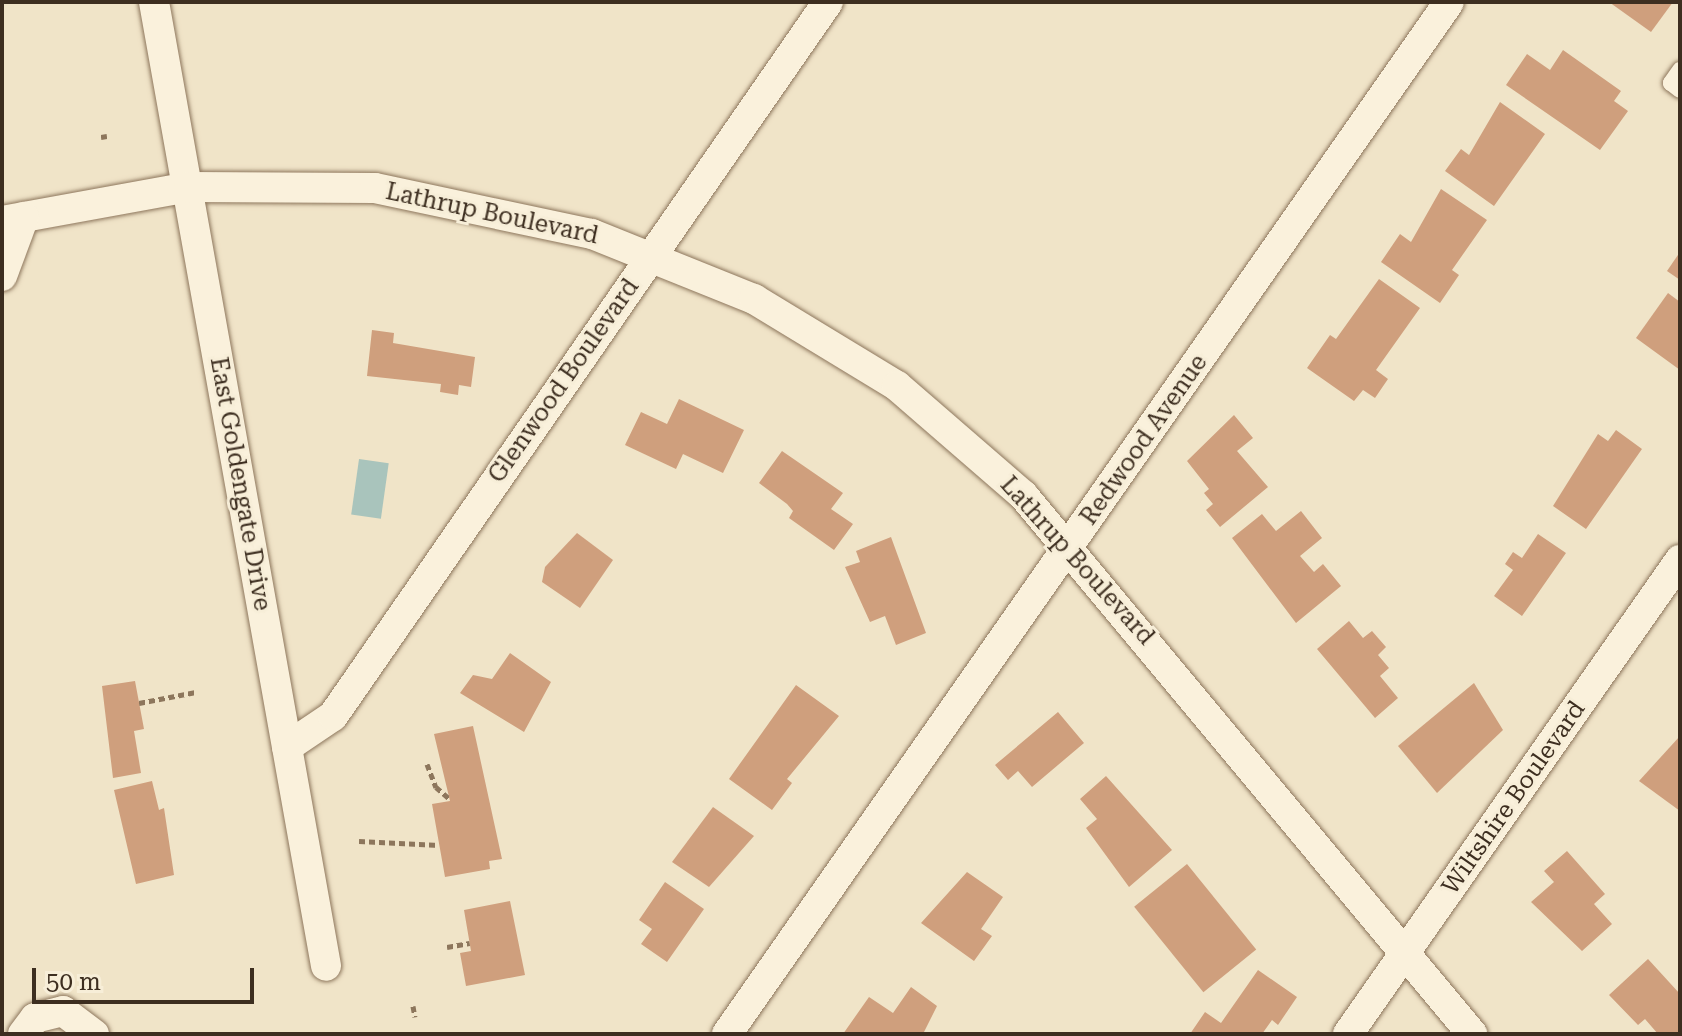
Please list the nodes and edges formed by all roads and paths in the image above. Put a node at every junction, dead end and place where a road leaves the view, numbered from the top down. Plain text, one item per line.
1 (154, 2) edge
2 (828, 2) edge
3 (1449, 2) edge
4 (1680, 70) edge
5 (1680, 90) edge
6 (189, 187) junction
7 (13, 219) edge
8 (653, 254) junction
9 (2, 276) edge
10 (1070, 545) junction
11 (1680, 560) edge
12 (196, 692) dead end
13 (139, 703) dead end
14 (287, 747) junction
15 (427, 764) dead end
16 (450, 799) dead end
17 (359, 841) dead end
18 (439, 845) dead end
19 (470, 943) dead end
20 (447, 947) dead end
21 (1406, 954) junction
22 (326, 966) dead end
23 (413, 1006) dead end
24 (415, 1017) dead end
25 (23, 1034) edge
26 (94, 1034) edge
27 (727, 1034) edge
28 (1348, 1034) edge
29 (1472, 1034) edge

1 - 6 street, East Goldengate Drive
2 - 8 street, Glenwood Boulevard
3 - 10 street, Redwood Avenue
4 - 5 lane
6 - 7 street, Lathrup Boulevard
6 - 8 street, Lathrup Boulevard
6 - 14 street, East Goldengate Drive
7 - 9 street
8 - 10 street, Lathrup Boulevard
8 - 14 street, Glenwood Boulevard
10 - 21 street, Lathrup Boulevard
10 - 27 street, Redwood Avenue
11 - 21 street, Wiltshire Boulevard
12 - 13 path
14 - 22 street, East Goldengate Drive
15 - 16 path
17 - 18 path
19 - 20 path
21 - 28 street, Wiltshire Boulevard
21 - 29 street, Lathrup Boulevard
23 - 24 path
25 - 26 street

